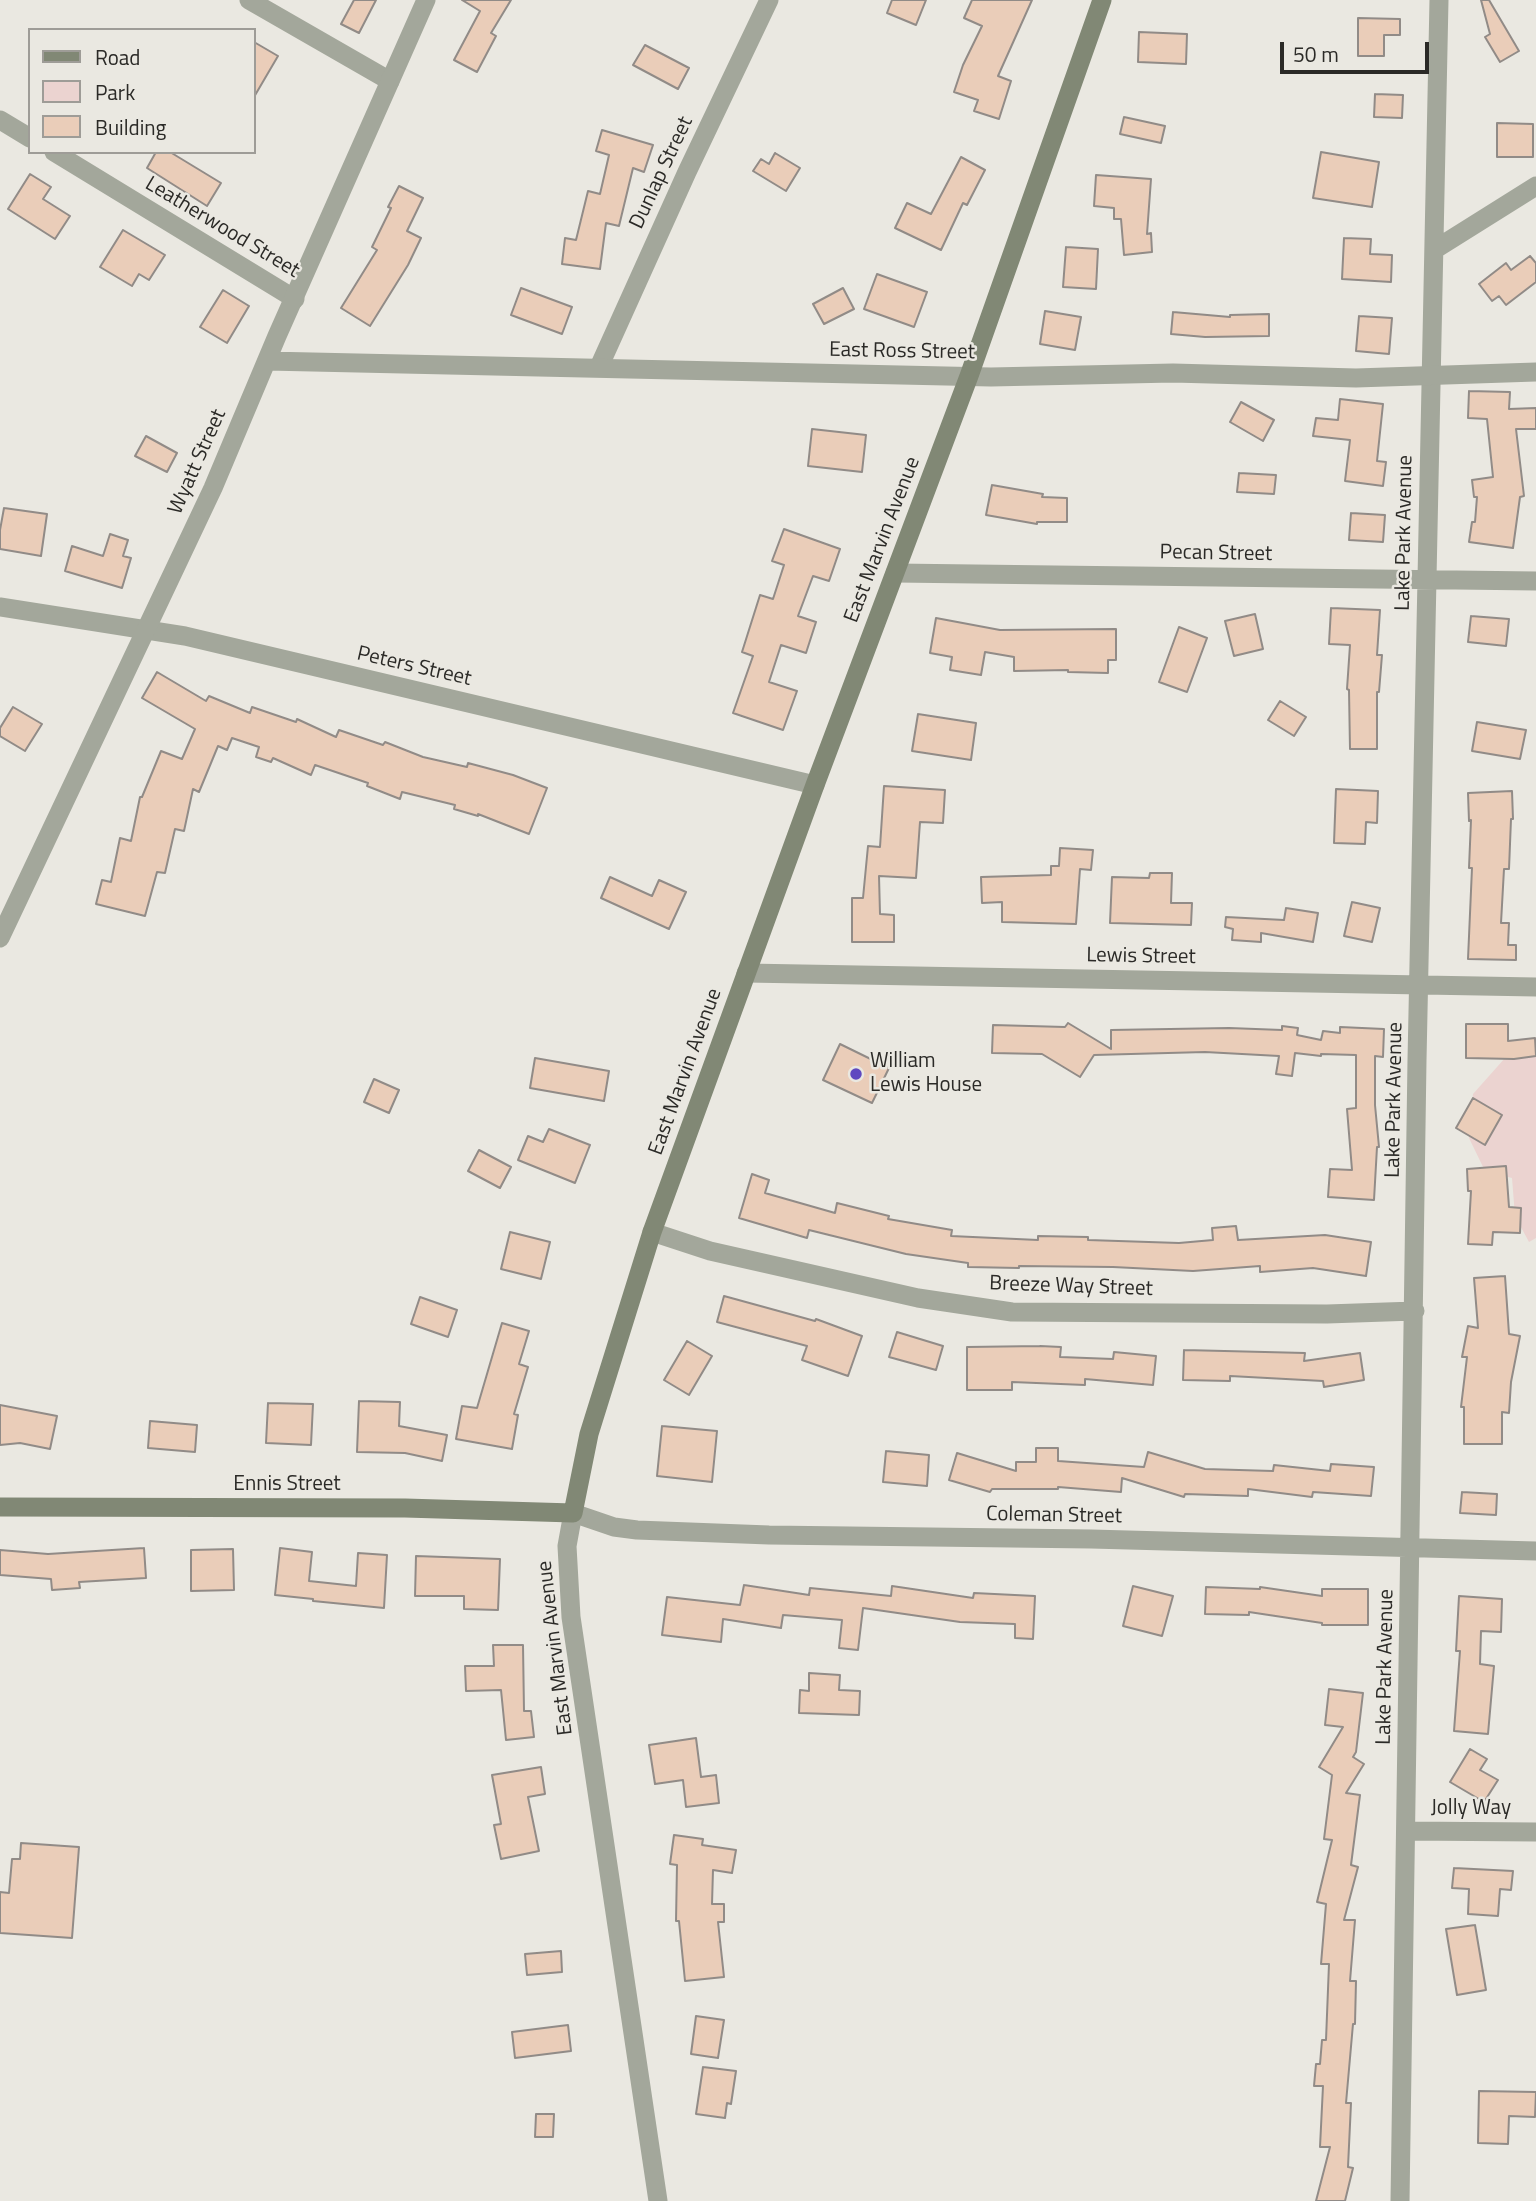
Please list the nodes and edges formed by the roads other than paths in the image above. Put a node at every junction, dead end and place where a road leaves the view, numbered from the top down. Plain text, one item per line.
1 (249, 0) edge
2 (426, 0) edge
3 (769, 0) edge
4 (1102, 0) edge
5 (1439, 0) edge
6 (390, 81) junction
7 (0, 120) edge
8 (28, 137) edge
9 (57, 154) edge
10 (1536, 186) edge
11 (1434, 250) junction
12 (295, 299) junction
13 (267, 361) junction
14 (599, 368) junction
15 (1536, 373) edge
16 (1430, 375) junction
17 (969, 376) junction
18 (895, 573) junction
19 (1426, 580) junction
20 (1536, 581) edge
21 (0, 607) edge
22 (145, 630) junction
23 (816, 785) junction
24 (0, 938) edge
25 (746, 973) junction
26 (1420, 985) junction
27 (1536, 987) edge
28 (652, 1232) junction
29 (1415, 1311) junction
30 (0, 1507) edge
31 (573, 1513) junction
32 (1411, 1549) junction
33 (1536, 1551) edge
34 (1406, 1831) junction
35 (1536, 1832) edge
36 (658, 2201) edge
37 (1400, 2201) edge

1 - 6 street
2 - 6 street, Wyatt Street
3 - 14 street, Dunlap Street
4 - 17 main road, East Marvin Avenue
5 - 11 street, Lake Park Avenue
6 - 12 street, Wyatt Street
7 - 8 street
9 - 12 street, Leatherwood Street
10 - 11 street
11 - 16 street, Lake Park Avenue
12 - 13 street, Wyatt Street
13 - 14 street, East Ross Street
13 - 22 street, Wyatt Street
14 - 17 street, East Ross Street
15 - 16 street, East Ross Street
16 - 17 street, East Ross Street
16 - 19 street, Lake Park Avenue
17 - 18 main road, East Marvin Avenue
18 - 19 street, Pecan Street
18 - 23 main road, East Marvin Avenue
19 - 20 street, Pecan Street
19 - 26 street, Lake Park Avenue
21 - 22 street, Peters Street
22 - 23 street, Peters Street
22 - 24 street, Wyatt Street
23 - 25 main road, East Marvin Avenue
25 - 26 street, Lewis Street
25 - 28 main road, East Marvin Avenue
26 - 27 street, Lewis Street
26 - 29 street, Lake Park Avenue
28 - 29 street, Breeze Way Street
28 - 31 main road, East Marvin Avenue
29 - 32 street, Lake Park Avenue
30 - 31 main road, Ennis Street
31 - 32 street, Coleman Street
31 - 36 street, East Marvin Avenue
32 - 33 street, Coleman Street
32 - 34 street, Lake Park Avenue
34 - 35 street, Jolly Way
34 - 37 street, Lake Park Avenue

